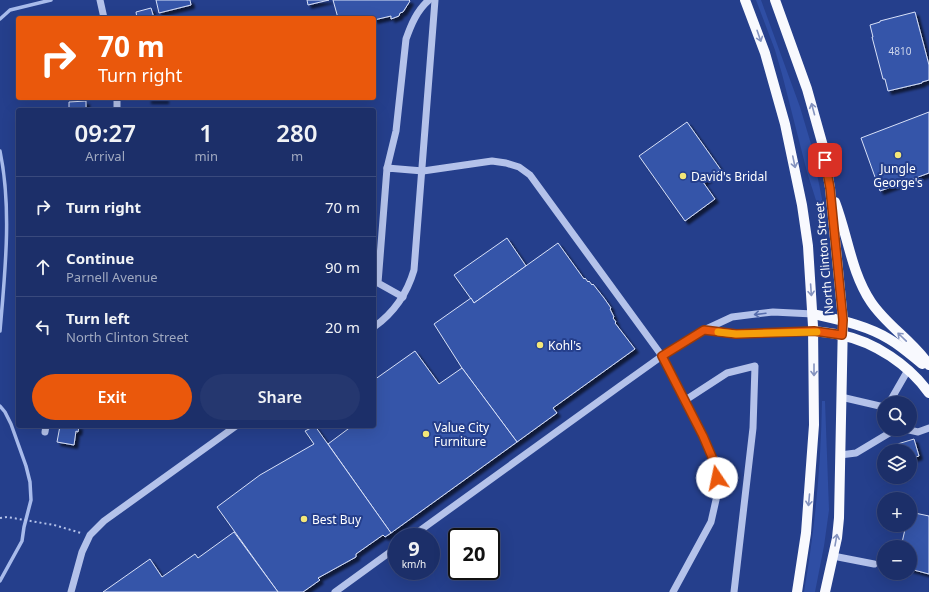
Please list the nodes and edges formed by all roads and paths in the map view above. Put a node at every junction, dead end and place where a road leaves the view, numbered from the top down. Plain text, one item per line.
1 (100, 0) edge
2 (429, 0) edge
3 (435, 0) edge
4 (745, 0) edge
5 (775, 0) edge
6 (104, 16) edge
7 (387, 168) junction
8 (423, 171) junction
9 (830, 188) junction
10 (403, 297) junction
11 (813, 314) junction
12 (843, 320) junction
13 (376, 326) edge
14 (704, 330) junction
15 (814, 331) junction
16 (842, 335) junction
17 (662, 356) junction
18 (929, 365) edge
19 (908, 370) junction
20 (929, 370) edge
21 (929, 393) edge
22 (893, 396) edge
23 (841, 397) junction
24 (684, 401) junction
25 (877, 405) edge
26 (233, 428) edge
27 (929, 428) edge
28 (917, 432) edge
29 (884, 436) edge
30 (840, 455) junction
31 (0, 518) edge
32 (423, 528) edge
33 (90, 535) junction
34 (388, 554) edge
35 (833, 556) junction
36 (874, 564) dead end
37 (71, 592) edge
38 (335, 592) edge
39 (673, 592) edge
40 (734, 592) edge
41 (797, 592) edge
42 (825, 592) edge

1 - 6 street
2 - 7 street
3 - 8 street
4 -> 11 main road, North Clinton Street
9 -> 5 main road, North Clinton Street
7 - 8 street
7 - 10 street
8 - 10 street
8 - 17 street
9 - 12 main road, North Clinton Street
18 -> 9 main road
10 - 13 street
11 - 12 main road
11 -> 14 street
11 - 15 main road, North Clinton Street
12 - 16 main road, North Clinton Street
12 - 20 main road
14 - 15 street
14 - 17 street
15 - 16 main road
15 -> 41 main road, North Clinton Street
16 - 19 main road
16 - 23 main road, North Clinton Street
17 - 24 street
17 - 32 street
19 - 21 main road
19 - 22 street
23 - 25 street
23 - 30 main road, North Clinton Street
24 - 39 street
24 - 40 street
26 - 33 street
27 - 28 street
29 - 30 street
35 -> 30 main road, North Clinton Street
31 - 33 path
33 - 37 street
34 - 38 street
35 - 36 street
35 - 42 main road, North Clinton Street

